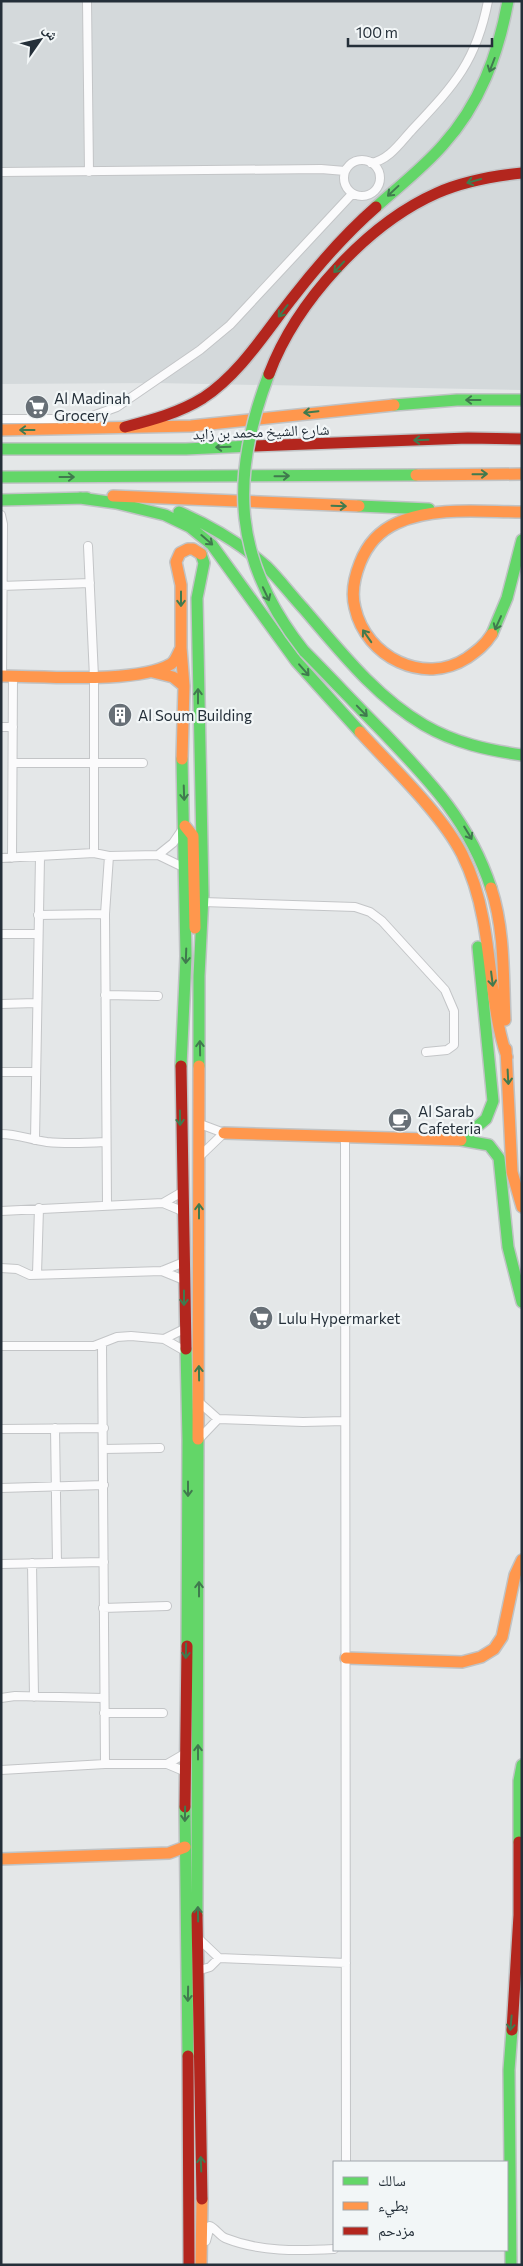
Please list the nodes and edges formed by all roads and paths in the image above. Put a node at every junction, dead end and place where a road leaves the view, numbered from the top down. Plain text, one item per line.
1 (87, 1) edge
2 (488, 1) edge
3 (508, 1) edge
4 (371, 163) junction
5 (346, 171) junction
6 (1, 172) edge
7 (89, 172) junction
8 (522, 173) edge
9 (352, 194) junction
10 (522, 400) edge
11 (1, 420) edge
12 (125, 427) junction
13 (1, 430) edge
14 (522, 439) edge
15 (1, 449) edge
16 (522, 474) edge
17 (1, 477) edge
18 (98, 497) junction
19 (80, 498) junction
20 (1, 500) edge
21 (467, 512) junction
22 (522, 512) edge
23 (1, 515) edge
24 (522, 540) edge
25 (88, 546) dead end
26 (90, 583) junction
27 (2, 586) edge
28 (181, 648) junction
29 (153, 672) junction
30 (5, 676) edge
31 (94, 677) junction
32 (184, 686) junction
33 (13, 727) junction
34 (1, 728) edge
35 (522, 754) edge
36 (12, 762) junction
37 (93, 762) junction
38 (143, 763) dead end
39 (404, 780) junction
40 (185, 826) junction
41 (94, 853) junction
42 (158, 855) junction
43 (109, 856) junction
44 (40, 857) junction
45 (1, 858) edge
46 (12, 858) junction
47 (185, 868) junction
48 (203, 902) junction
49 (105, 914) junction
50 (38, 915) junction
51 (1, 934) edge
52 (38, 934) junction
53 (200, 944) junction
54 (105, 995) junction
55 (158, 996) dead end
56 (36, 1003) junction
57 (1, 1004) edge
58 (426, 1052) dead end
59 (507, 1057) junction
60 (1, 1072) edge
61 (34, 1072) junction
62 (200, 1124) junction
63 (224, 1133) junction
64 (1, 1134) edge
65 (346, 1136) junction
66 (34, 1140) junction
67 (461, 1140) junction
68 (106, 1142) junction
69 (199, 1157) junction
70 (182, 1192) junction
71 (163, 1203) junction
72 (108, 1205) junction
73 (522, 1207) edge
74 (39, 1208) junction
75 (1, 1211) edge
76 (182, 1211) junction
77 (184, 1262) junction
78 (1, 1268) edge
79 (162, 1272) junction
80 (37, 1274) junction
81 (184, 1280) junction
82 (522, 1302) edge
83 (184, 1329) junction
84 (164, 1339) junction
85 (102, 1344) junction
86 (1, 1346) edge
87 (185, 1351) junction
88 (200, 1402) junction
89 (218, 1419) junction
90 (345, 1421) junction
91 (55, 1428) junction
92 (104, 1428) junction
93 (1, 1429) edge
94 (199, 1439) junction
95 (160, 1448) dead end
96 (104, 1449) junction
97 (104, 1485) junction
98 (56, 1487) junction
99 (1, 1488) edge
100 (522, 1560) edge
101 (104, 1562) junction
102 (32, 1563) junction
103 (56, 1563) junction
104 (1, 1564) edge
105 (167, 1606) dead end
106 (104, 1608) junction
107 (346, 1658) junction
108 (34, 1697) junction
109 (1, 1698) edge
110 (104, 1698) junction
111 (104, 1713) junction
112 (162, 1713) dead end
113 (186, 1753) junction
114 (105, 1764) junction
115 (167, 1764) junction
116 (522, 1764) edge
117 (1, 1770) edge
118 (186, 1772) junction
119 (185, 1847) junction
120 (169, 1853) junction
121 (1, 1859) edge
122 (185, 1861) junction
123 (193, 1939) junction
124 (219, 1958) junction
125 (346, 1964) junction
126 (197, 1971) junction
127 (346, 2161) edge
128 (332, 2250) edge
129 (202, 2259) edge
130 (187, 2262) edge
131 (511, 2265) edge

1 - 7 street
2 - 4 street
3 -> 12 main road
4 - 5 street
4 - 9 street
5 - 7 street
5 - 9 street
6 - 7 street
8 -> 59 main road, bridge
9 - 11 street
10 -> 12 main road
12 -> 13 main road
14 -> 15 main road, شارع الشيخ محمد بن زايد
17 -> 16 main road
18 - 19 main road
18 -> 21 main road
18 - 35 main road
19 - 20 main road
19 -> 39 main road
21 - 22 main road
24 -> 21 main road
23 - 27 street
25 - 26 street
26 - 27 street
26 - 31 street
27 - 30 street
28 - 29 main road
28 - 32 main road
48 -> 28 main road
29 - 31 main road
29 - 32 main road
30 - 31 main road
30 - 33 street
31 - 37 street
32 -> 40 main road
33 - 34 street
33 - 36 street
36 - 37 street
36 - 46 street
37 - 38 street
37 - 41 street
39 -> 59 main road
39 - 67 main road
40 - 42 street
40 - 47 main road
40 - 53 main road
41 - 43 street
41 - 44 street
42 - 43 street
42 - 47 street
43 - 49 street
44 - 46 street
44 - 50 street
45 - 46 street
47 -> 70 main road
48 - 53 main road
48 - 58 street
49 - 50 street
49 - 54 street
50 - 52 street
51 - 52 street
52 - 56 street
62 -> 53 main road
54 - 55 street
54 - 68 street
56 - 57 street
56 - 61 street
59 -> 73 main road
60 - 61 street
61 - 66 street
62 - 63 street
62 - 69 main road
63 - 65 main road
63 - 69 street
64 - 66 street
65 - 67 main road
65 - 90 street
66 - 68 street
67 - 82 main road
68 - 72 street
88 -> 69 main road
70 - 71 street
70 - 76 main road
71 - 72 street
71 - 76 street
72 - 74 street
74 - 75 street
74 - 80 street
76 - 77 main road
77 - 79 street
77 - 81 main road
78 - 80 street
79 - 80 street
79 - 81 street
81 -> 83 main road
83 - 84 street
83 - 87 main road
84 - 85 street
84 - 87 street
85 - 86 street
85 - 92 street
87 -> 113 main road
88 - 89 street
88 - 94 main road
89 - 90 street
89 - 94 street
90 - 107 street
91 - 92 street
91 - 93 street
91 - 98 street
92 - 96 street
123 -> 94 main road
95 - 96 street
96 - 97 street
97 - 98 street
97 - 101 street
98 - 99 street
98 - 103 street
100 - 107 main road
101 - 103 street
101 - 106 street
102 - 103 street
102 - 104 street
102 - 108 street
105 - 106 street
106 - 110 street
107 - 125 street
108 - 109 street
108 - 110 street
110 - 111 street
111 - 112 street
111 - 114 street
113 - 115 street
113 - 118 main road
114 - 115 street
114 - 117 street
115 - 118 street
116 -> 131 main road
118 -> 119 main road
119 - 120 main road
119 - 122 main road
120 - 121 main road
120 - 122 main road
122 - 123 main road
123 - 124 street
123 - 126 main road
123 -> 130 main road
124 - 125 street
124 - 126 street
125 - 127 street
129 -> 126 main road
128 - 129 street

